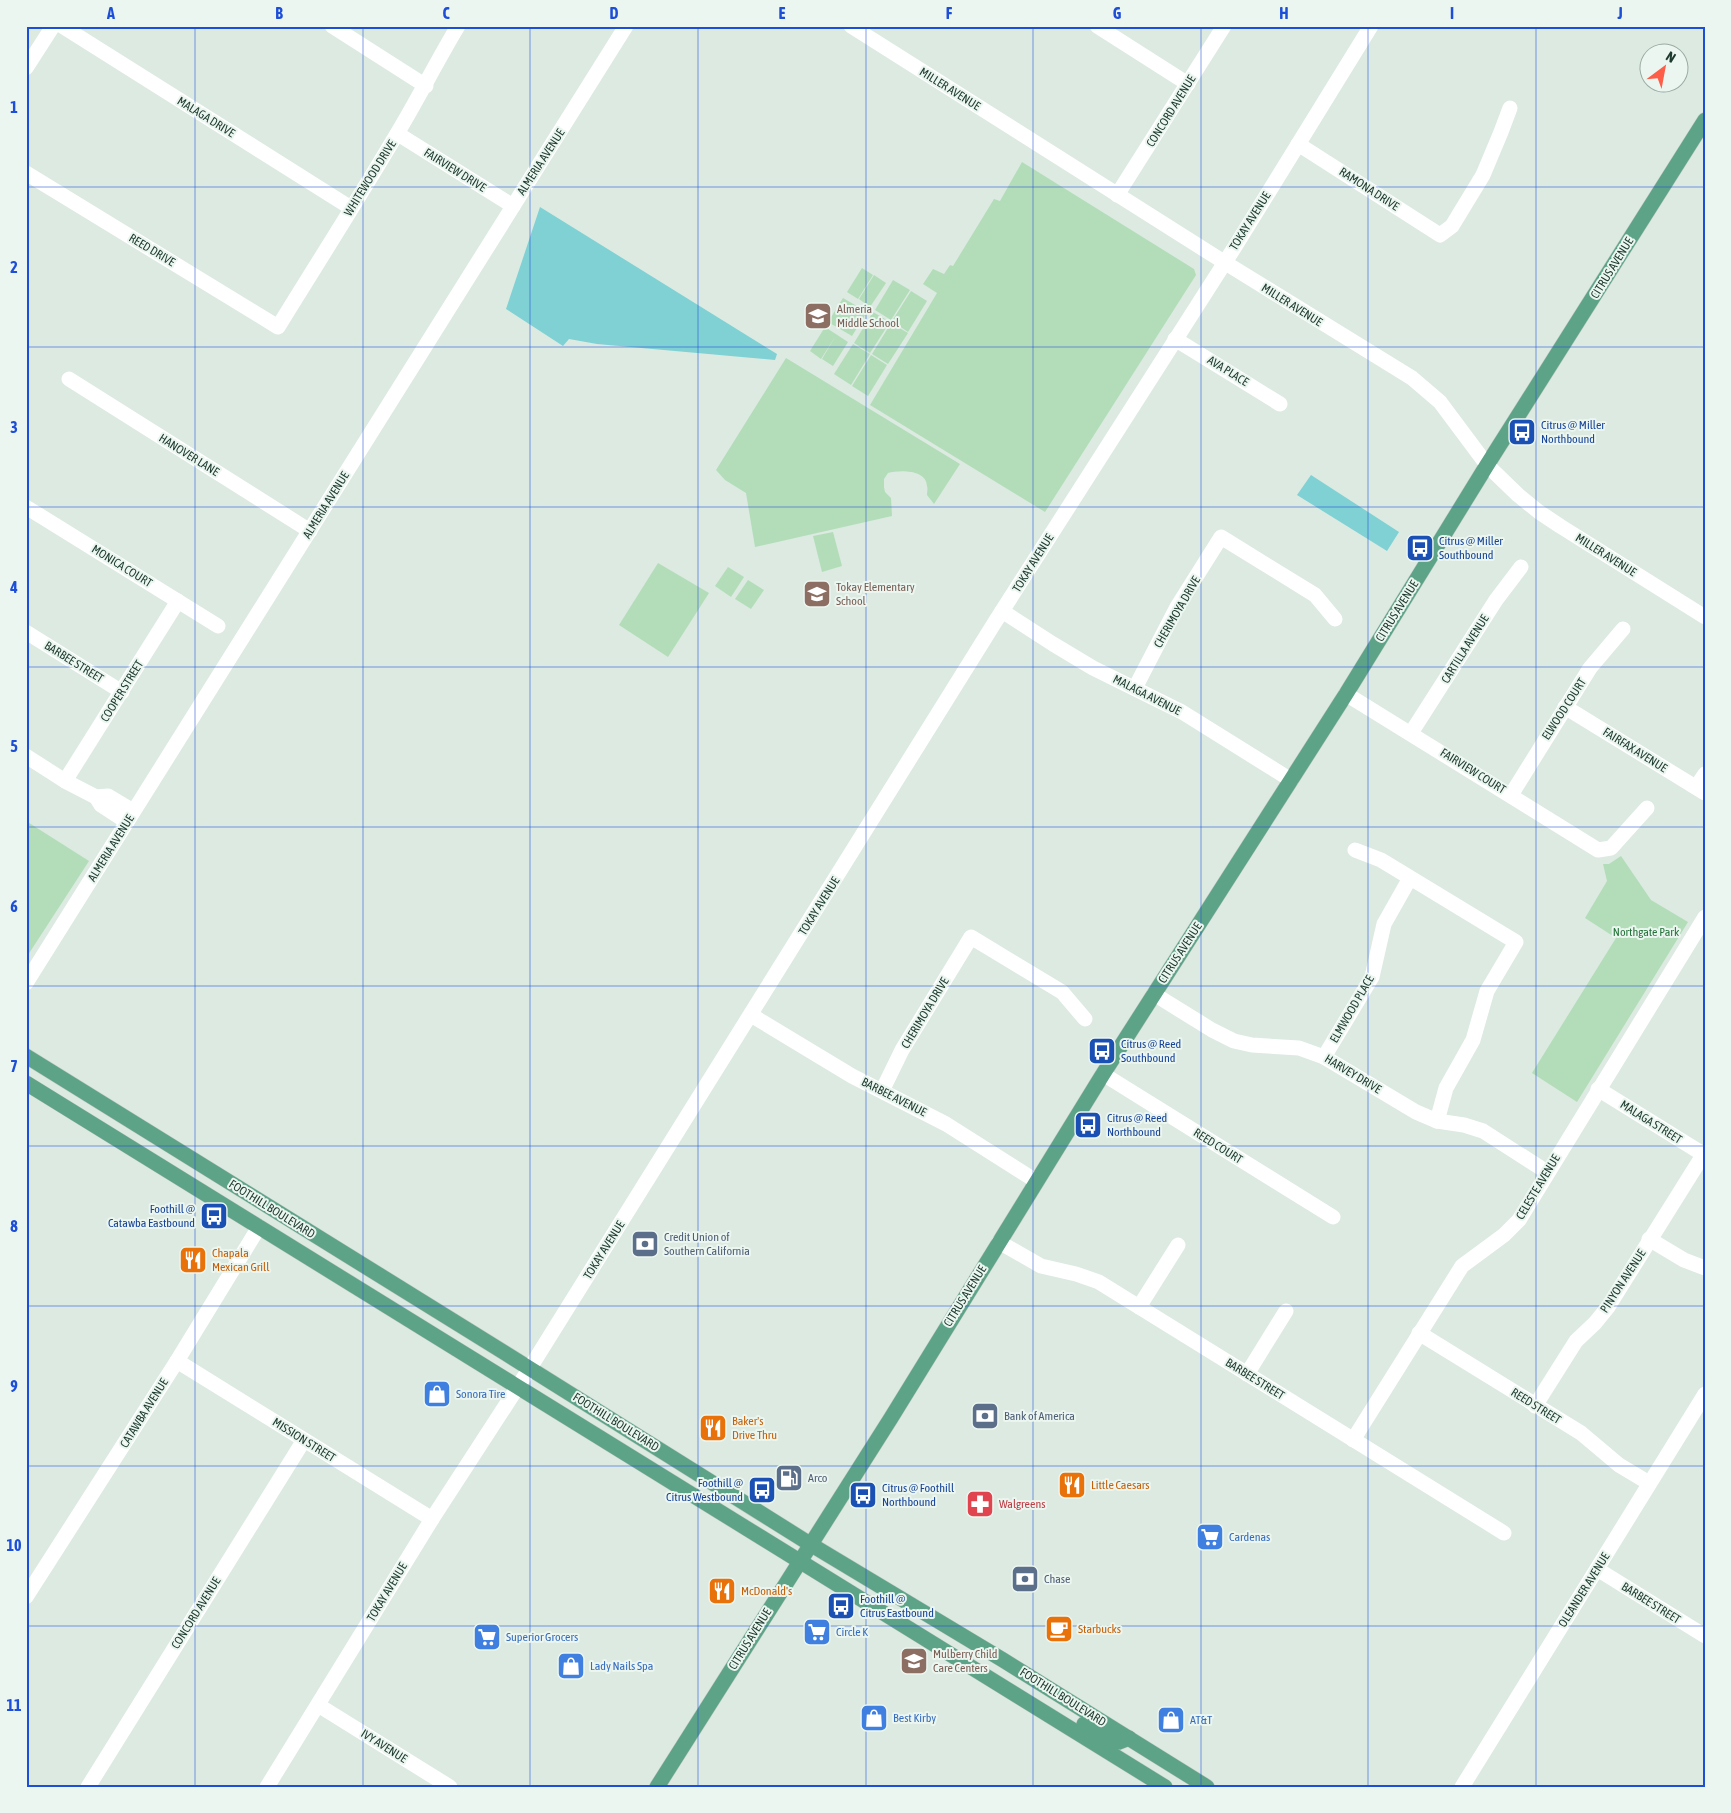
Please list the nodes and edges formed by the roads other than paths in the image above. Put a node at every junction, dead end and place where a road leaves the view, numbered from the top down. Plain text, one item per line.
1 (53, 26) edge
2 (62, 26) edge
3 (332, 26) edge
4 (458, 26) edge
5 (626, 26) edge
6 (851, 26) edge
7 (1097, 26) edge
8 (1224, 26) edge
9 (1371, 26) edge
10 (26, 68) edge
11 (1188, 84) junction
12 (426, 86) junction
13 (1510, 108) dead end
14 (1705, 120) edge
15 (398, 134) junction
16 (1298, 144) junction
17 (26, 173) edge
18 (1117, 195) junction
19 (513, 206) junction
20 (351, 208) junction
21 (1224, 262) junction
22 (278, 327) joint
23 (1175, 339) junction
24 (69, 379) dead end
25 (1280, 404) dead end
26 (1488, 465) junction
27 (26, 507) edge
28 (310, 531) junction
29 (1521, 567) dead end
30 (178, 601) junction
31 (1002, 611) junction
32 (1705, 617) edge
33 (1334, 619) dead end
34 (218, 626) dead end
35 (1623, 629) dead end
36 (26, 632) edge
37 (1135, 688) junction
38 (122, 692) junction
39 (1346, 694) junction
40 (1565, 706) junction
41 (1411, 733) junction
42 (26, 756) edge
43 (1705, 774) edge
44 (65, 780) junction
45 (1291, 780) junction
46 (1700, 790) edge
47 (1511, 794) junction
48 (1647, 808) dead end
49 (130, 817) junction
50 (1355, 850) dead end
51 (1410, 878) junction
52 (1704, 918) edge
53 (26, 983) edge
54 (1154, 994) junction
55 (751, 1015) junction
56 (1085, 1019) dead end
57 (26, 1056) edge
58 (1324, 1057) junction
59 (1103, 1074) junction
60 (26, 1083) edge
61 (882, 1090) junction
62 (1598, 1090) junction
63 (1436, 1121) junction
64 (1704, 1153) edge
65 (1547, 1172) junction
66 (1036, 1181) junction
67 (1333, 1218) dead end
68 (259, 1227) junction
69 (1649, 1239) junction
70 (998, 1242) junction
71 (1178, 1245) dead end
72 (1705, 1268) edge
73 (1139, 1307) junction
74 (1286, 1311) dead end
75 (1420, 1333) junction
76 (177, 1361) junction
77 (530, 1368) junction
78 (1247, 1374) junction
79 (518, 1386) junction
80 (1705, 1394) edge
81 (1535, 1406) junction
82 (304, 1440) junction
83 (1353, 1440) junction
84 (1649, 1483) junction
85 (432, 1519) junction
86 (1504, 1532) dead end
87 (810, 1544) junction
88 (800, 1560) junction
89 (1597, 1569) junction
90 (26, 1597) edge
91 (1705, 1636) edge
92 (1027, 1701) junction
93 (318, 1705) junction
94 (1128, 1738) junction
95 (447, 1786) edge
96 (88, 1787) edge
97 (267, 1787) edge
98 (657, 1787) edge
99 (1166, 1787) edge
100 (1207, 1787) edge
101 (1462, 1787) edge

1 - 10 street
2 - 20 street, MALAGA DRIVE
3 - 12 street
4 - 12 street, WHITEWOOD DRIVE
5 - 19 street, ALMERIA AVENUE
6 - 18 street, MILLER AVENUE
7 - 11 street
8 - 11 street, CONCORD AVENUE
9 - 16 street, TOKAY AVENUE
11 - 18 street, CONCORD AVENUE
12 - 15 street, WHITEWOOD DRIVE
13 - 16 street, RAMONA DRIVE
14 - 26 main road, CITRUS AVENUE
15 - 19 street, FAIRVIEW DRIVE
15 - 20 street, WHITEWOOD DRIVE
16 - 21 street, TOKAY AVENUE
17 - 22 street, REED DRIVE
18 - 21 street, MILLER AVENUE
19 - 28 street, ALMERIA AVENUE
20 - 22 street, WHITEWOOD DRIVE
21 - 23 street, TOKAY AVENUE
21 - 26 street, MILLER AVENUE
23 - 25 street, AVA PLACE
23 - 31 street, TOKAY AVENUE
24 - 28 street, HANOVER LANE
26 - 32 street, MILLER AVENUE
26 - 39 main road, CITRUS AVENUE
27 - 30 street, MONICA COURT
28 - 49 street, ALMERIA AVENUE
29 - 41 street, CARTILLA AVENUE
30 - 34 street, MONICA COURT
30 - 38 street, COOPER STREET
31 - 37 street, MALAGA AVENUE
31 - 55 street, TOKAY AVENUE
33 - 37 street, CHERIMOYA DRIVE
35 - 40 street, ELWOOD COURT
36 - 38 street, BARBEE STREET
37 - 45 street, MALAGA AVENUE
38 - 44 street, COOPER STREET
39 - 41 street, FAIRVIEW COURT
39 - 45 main road, CITRUS AVENUE
40 - 46 street, FAIRFAX AVENUE
40 - 47 street, ELWOOD COURT
41 - 47 street, FAIRVIEW COURT
42 - 44 street
43 - 46 street
44 - 49 street
45 - 54 main road, CITRUS AVENUE
47 - 48 street, FAIRVIEW COURT
49 - 53 street, ALMERIA AVENUE
50 - 51 street
51 - 58 street, ELMWOOD PLACE
51 - 63 street
52 - 62 street, CELESTE AVENUE
54 - 58 street, HARVEY DRIVE
54 - 59 main road, CITRUS AVENUE
55 - 61 street, BARBEE AVENUE
55 - 77 street, TOKAY AVENUE
56 - 61 street, CHERIMOYA DRIVE
57 - 77 main road, FOOTHILL BOULEVARD
58 - 63 street, HARVEY DRIVE
59 - 66 main road, CITRUS AVENUE
59 - 67 street, REED COURT
60 - 68 main road, FOOTHILL BOULEVARD
61 - 66 street, BARBEE AVENUE
62 - 64 street, MALAGA STREET
62 - 65 street, CELESTE AVENUE
63 - 65 street, HARVEY DRIVE
64 - 69 street, PINYON AVENUE
65 - 75 street, CELESTE AVENUE
66 - 70 main road, CITRUS AVENUE
68 - 76 street, CATAWBA AVENUE
68 - 79 main road, FOOTHILL BOULEVARD
69 - 72 street
69 - 81 street, PINYON AVENUE
70 - 73 street, BARBEE STREET
70 - 87 main road, CITRUS AVENUE
71 - 73 street
73 - 78 street, BARBEE STREET
74 - 78 street
75 - 81 street, REED STREET
75 - 83 street, CELESTE AVENUE
76 - 82 street, MISSION STREET
76 - 90 street, CATAWBA AVENUE
77 - 79 street, TOKAY AVENUE
77 - 87 main road, FOOTHILL BOULEVARD
78 - 83 street, BARBEE STREET
79 - 85 street, TOKAY AVENUE
79 - 88 main road, FOOTHILL BOULEVARD
80 - 84 street, OLEANDER AVENUE
81 - 84 street, REED STREET
82 - 85 street, MISSION STREET
82 - 96 street, CONCORD AVENUE
83 - 86 street, BARBEE STREET
84 - 89 street, OLEANDER AVENUE
85 - 93 street, TOKAY AVENUE
87 - 88 main road, CITRUS AVENUE
87 - 94 main road, FOOTHILL BOULEVARD
88 - 92 main road, FOOTHILL BOULEVARD
88 - 98 main road, CITRUS AVENUE
89 - 91 street, BARBEE STREET
89 - 101 street, OLEANDER AVENUE
92 - 94 main road
92 - 99 main road, FOOTHILL BOULEVARD
93 - 95 street, IVY AVENUE
93 - 97 street, TOKAY AVENUE
94 - 100 main road, FOOTHILL BOULEVARD

